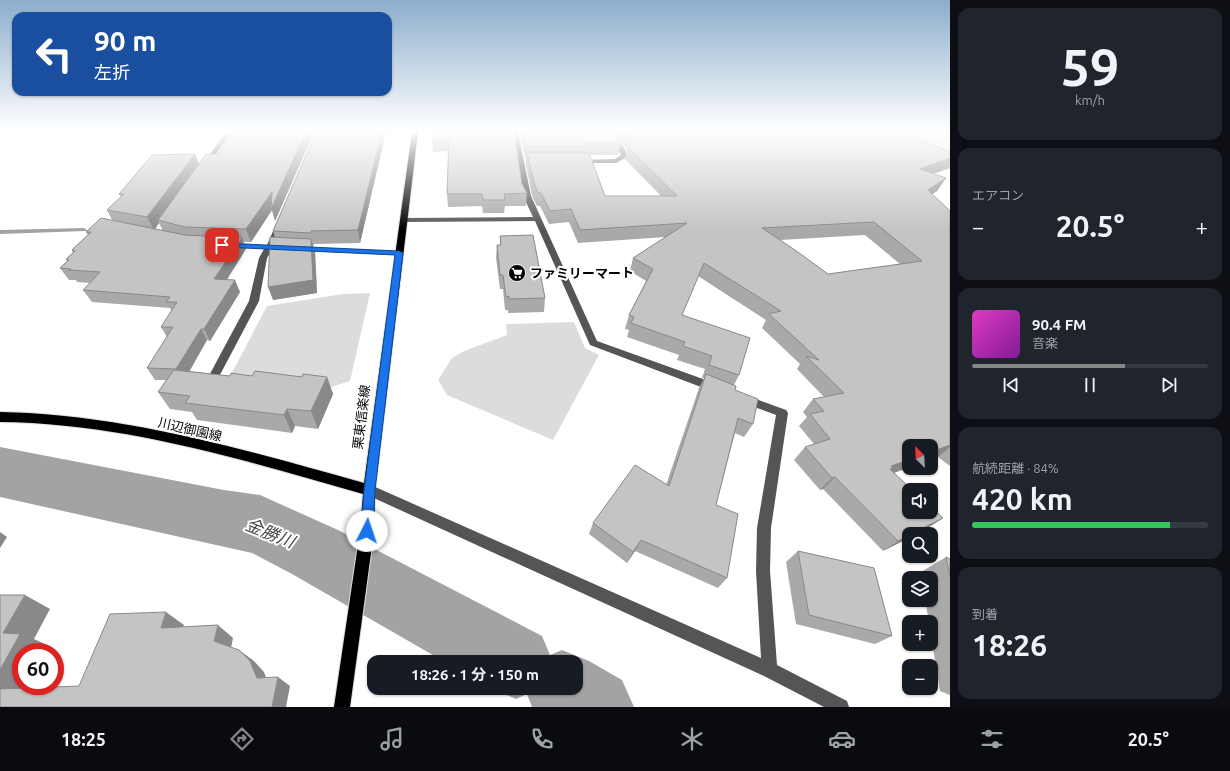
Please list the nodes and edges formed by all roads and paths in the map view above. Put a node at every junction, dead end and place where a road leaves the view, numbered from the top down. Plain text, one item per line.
1 (206, 165) edge
2 (411, 165) edge
3 (521, 165) edge
4 (202, 170) edge
5 (282, 218) edge
6 (536, 218) junction
7 (404, 220) junction
8 (222, 245) edge
9 (270, 247) junction
10 (399, 253) junction
11 (209, 385) edge
12 (0, 417) edge
13 (369, 490) junction
14 (770, 670) junction
15 (342, 707) edge
16 (841, 707) edge

1 - 4 street
2 - 7 main road, 栗東信楽線
3 - 6 street
5 - 9 street
6 - 7 street
6 - 14 street
7 - 10 main road, 栗東信楽線
8 - 9 street
9 - 10 street
9 - 11 street
10 - 13 main road, 栗東信楽線
12 - 13 main road, 川辺御園線
13 - 14 street
13 - 15 main road, 栗東信楽線
14 - 16 street

